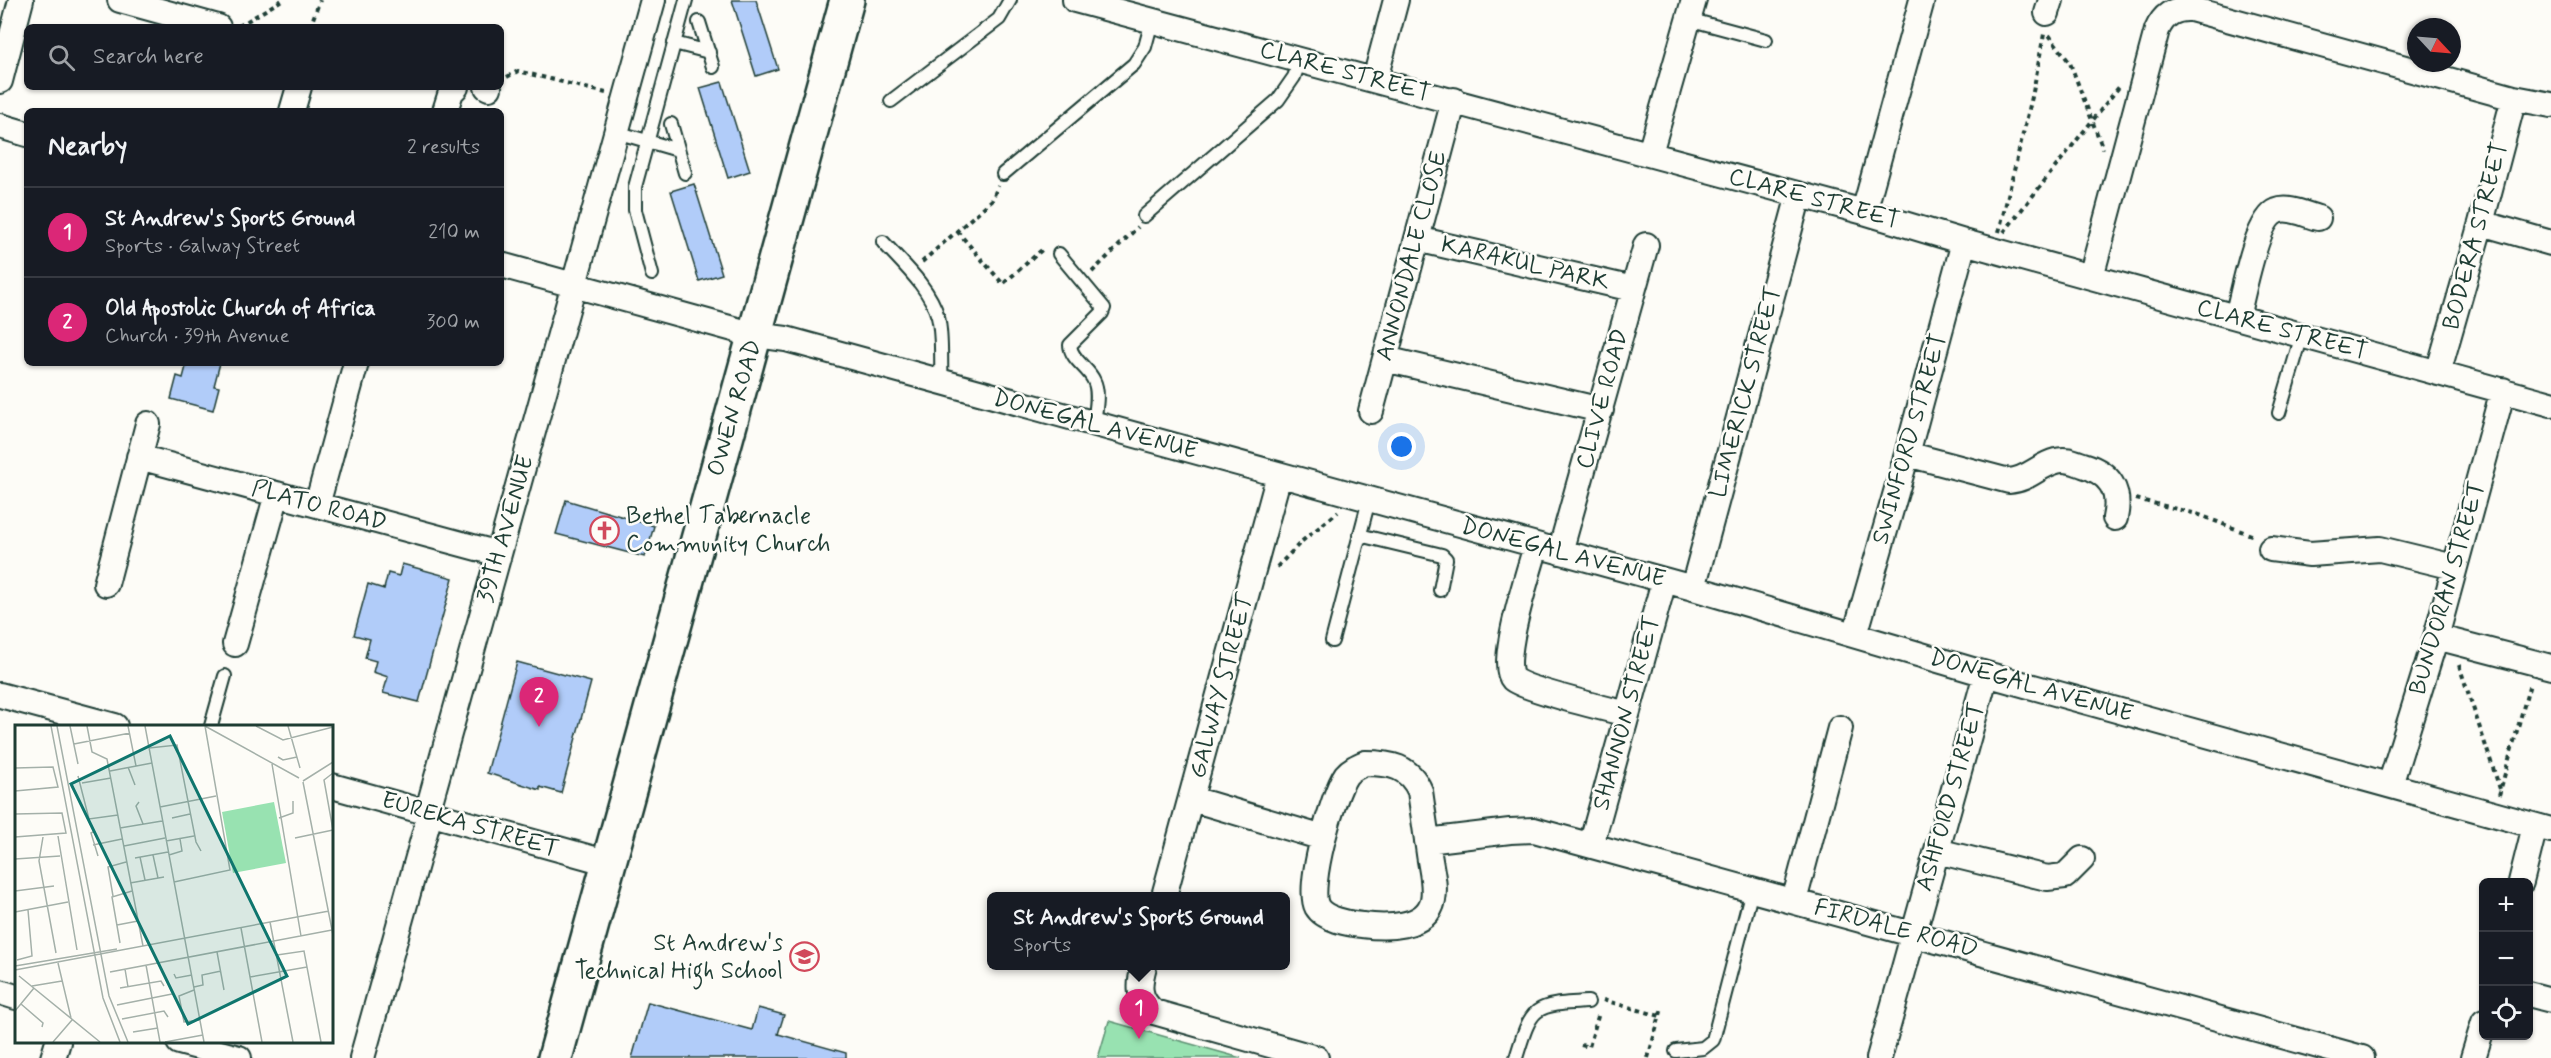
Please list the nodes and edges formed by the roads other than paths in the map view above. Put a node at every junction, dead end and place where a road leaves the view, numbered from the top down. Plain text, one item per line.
1 (21, 0) edge
2 (120, 0) edge
3 (652, 0) edge
4 (686, 0) edge
5 (847, 0) edge
6 (1010, 0) edge
7 (1075, 0) edge
8 (1396, 0) edge
9 (1922, 0) edge
10 (1099, 3) edge
11 (1691, 10) edge
12 (1152, 21) junction
13 (699, 22) dead end
14 (207, 24) edge
15 (1766, 40) dead end
16 (674, 43) junction
17 (709, 52) junction
18 (1300, 61) junction
19 (713, 67) dead end
20 (1375, 79) junction
21 (0, 81) edge
22 (298, 90) edge
23 (453, 90) edge
24 (2514, 98) junction
25 (1454, 100) junction
26 (891, 101) dead end
27 (2551, 105) edge
28 (293, 108) edge
29 (446, 108) edge
30 (671, 124) dead end
31 (0, 126) edge
32 (616, 132) junction
33 (24, 133) edge
34 (647, 141) junction
35 (678, 150) junction
36 (1650, 153) junction
37 (685, 173) dead end
38 (1003, 174) road end
39 (1799, 195) junction
40 (1864, 212) junction
41 (1144, 216) road end
42 (2318, 218) dead end
43 (2481, 223) junction
44 (1417, 239) junction
45 (883, 242) dead end
46 (1964, 242) junction
47 (2551, 243) edge
48 (1646, 244) dead end
49 (1059, 254) road end
50 (504, 266) edge
51 (652, 274) dead end
52 (2091, 277) junction
53 (573, 285) junction
54 (1633, 289) junction
55 (2236, 317) junction
56 (755, 335) junction
57 (2302, 335) junction
58 (1385, 359) junction
59 (355, 366) edge
60 (2438, 373) junction
61 (942, 383) junction
62 (2502, 390) junction
63 (2551, 404) edge
64 (1601, 410) junction
65 (1371, 411) dead end
66 (2278, 413) dead end
67 (148, 424) dead end
68 (1094, 424) junction
69 (1907, 454) junction
70 (139, 457) junction
71 (1279, 475) junction
72 (277, 494) junction
73 (1369, 500) junction
74 (317, 505) junction
75 (2115, 506) road end
76 (1359, 535) junction
77 (1536, 546) junction
78 (2271, 549) road end
79 (1560, 552) junction
80 (499, 554) junction
81 (2454, 567) junction
82 (1664, 581) junction
83 (106, 584) dead end
84 (1693, 588) junction
85 (1440, 590) dead end
86 (1855, 635) junction
87 (2436, 637) junction
88 (1332, 641) dead end
89 (235, 644) dead end
90 (2542, 671) edge
91 (1986, 674) junction
92 (225, 676) dead end
93 (0, 695) edge
94 (1627, 714) junction
95 (111, 725) edge
96 (211, 725) edge
97 (1840, 728) dead end
98 (2390, 785) junction
99 (333, 786) edge
100 (1192, 799) junction
101 (427, 813) junction
102 (2543, 828) edge
103 (1323, 838) junction
104 (1428, 842) junction
105 (1591, 845) junction
106 (1937, 851) junction
107 (2082, 859) dead end
108 (609, 863) junction
109 (2523, 878) edge
110 (1752, 890) junction
111 (1165, 892) edge
112 (1794, 901) junction
113 (1912, 933) junction
114 (1143, 970) edge
115 (0, 992) edge
116 (2533, 995) edge
117 (15, 997) edge
118 (2551, 1000) edge
119 (1588, 1002) dead end
120 (2479, 1038) edge
121 (57, 1043) edge
122 (185, 1043) edge
123 (1676, 1051) dead end
124 (230, 1057) edge
125 (53, 1058) edge
126 (362, 1058) edge
127 (555, 1058) edge
128 (1316, 1058) edge
129 (1516, 1058) edge
130 (1879, 1058) edge
131 (2362, 1058) edge
132 (2473, 1058) edge

1 - 21 street
2 - 14 street
3 - 32 street, 39TH AVENUE
4 - 16 lane
5 - 56 street, OWEN ROAD
6 - 26 lane
7 - 10 street, CLARE STREET
8 - 20 street
9 - 40 street
10 - 12 street, CLARE STREET
11 - 15 lane
11 - 36 street
12 - 18 street, CLARE STREET
12 - 38 lane
13 - 17 lane
16 - 17 lane
16 - 34 lane
17 - 19 lane
18 - 20 street, CLARE STREET
18 - 41 lane
20 - 25 street, CLARE STREET
22 - 28 street
23 - 29 street
24 - 27 street
24 - 43 street, BODERA STREET
24 - 52 street
25 - 36 street, CLARE STREET
25 - 44 street, ANNONDALE CLOSE
30 - 35 lane
31 - 33 street
32 - 34 lane
32 - 53 street, 39TH AVENUE
34 - 35 lane
34 - 51 lane
35 - 37 lane
36 - 39 street, CLARE STREET
39 - 40 street, CLARE STREET
39 - 84 street, LIMERICK STREET
40 - 46 street, CLARE STREET
42 - 55 street
43 - 47 street
43 - 60 street, BODERA STREET
44 - 54 street, KARAKUL PARK
44 - 58 street, ANNONDALE CLOSE
45 - 61 lane
46 - 52 street, CLARE STREET
46 - 69 street, SWINFORD STREET
48 - 54 street, CLIVE ROAD
49 - 68 lane
50 - 53 street, DONEGAL AVENUE
52 - 55 street, CLARE STREET
53 - 56 street, DONEGAL AVENUE
53 - 80 street, 39TH AVENUE
54 - 64 street, CLIVE ROAD
55 - 57 street, CLARE STREET
56 - 61 street, DONEGAL AVENUE
56 - 108 street, OWEN ROAD
57 - 60 street, CLARE STREET
57 - 66 lane
58 - 64 street
58 - 65 street, ANNONDALE CLOSE
59 - 74 street
60 - 62 street, CLARE STREET
61 - 68 street, DONEGAL AVENUE
62 - 63 street, CLARE STREET
62 - 81 street, BUNDORAN STREET
64 - 79 street, CLIVE ROAD
67 - 70 street
68 - 71 street, DONEGAL AVENUE
69 - 75 street
69 - 86 street, SWINFORD STREET
70 - 72 street, PLATO ROAD
70 - 83 street
71 - 73 street, DONEGAL AVENUE
71 - 100 street, GALWAY STREET
72 - 74 street, PLATO ROAD
72 - 89 street
73 - 76 lane
73 - 77 street, DONEGAL AVENUE
74 - 80 street, PLATO ROAD
76 - 85 lane
76 - 88 lane
77 - 79 street, DONEGAL AVENUE
77 - 94 street
78 - 81 street
79 - 82 street, DONEGAL AVENUE
80 - 101 street, 39TH AVENUE
81 - 87 street, BUNDORAN STREET
82 - 84 street, DONEGAL AVENUE
82 - 94 street, SHANNON STREET
84 - 86 street, DONEGAL AVENUE
86 - 91 street, DONEGAL AVENUE
87 - 90 street
87 - 98 street, BUNDORAN STREET
91 - 98 street, DONEGAL AVENUE
91 - 106 street, ASHFORD STREET
92 - 96 lane
93 - 95 street
94 - 105 street, SHANNON STREET
97 - 112 street
98 - 102 street, DONEGAL AVENUE
99 - 101 street, EUREKA STREET
100 - 103 street
100 - 111 street, GALWAY STREET
101 - 108 street, EUREKA STREET
101 - 126 street, 39TH AVENUE
102 - 109 street
103 - 104 street
103 - 104 street
104 - 105 street, FIRDALE ROAD
105 - 110 street, FIRDALE ROAD
106 - 107 street
106 - 113 street, ASHFORD STREET
108 - 127 street, OWEN ROAD
110 - 112 street, FIRDALE ROAD
110 - 123 lane
112 - 113 street, FIRDALE ROAD
113 - 130 street, ASHFORD STREET
113 - 131 street, FIRDALE ROAD
114 - 128 street
115 - 117 street
116 - 118 street
119 - 129 lane
120 - 132 street
121 - 125 street
122 - 124 street

